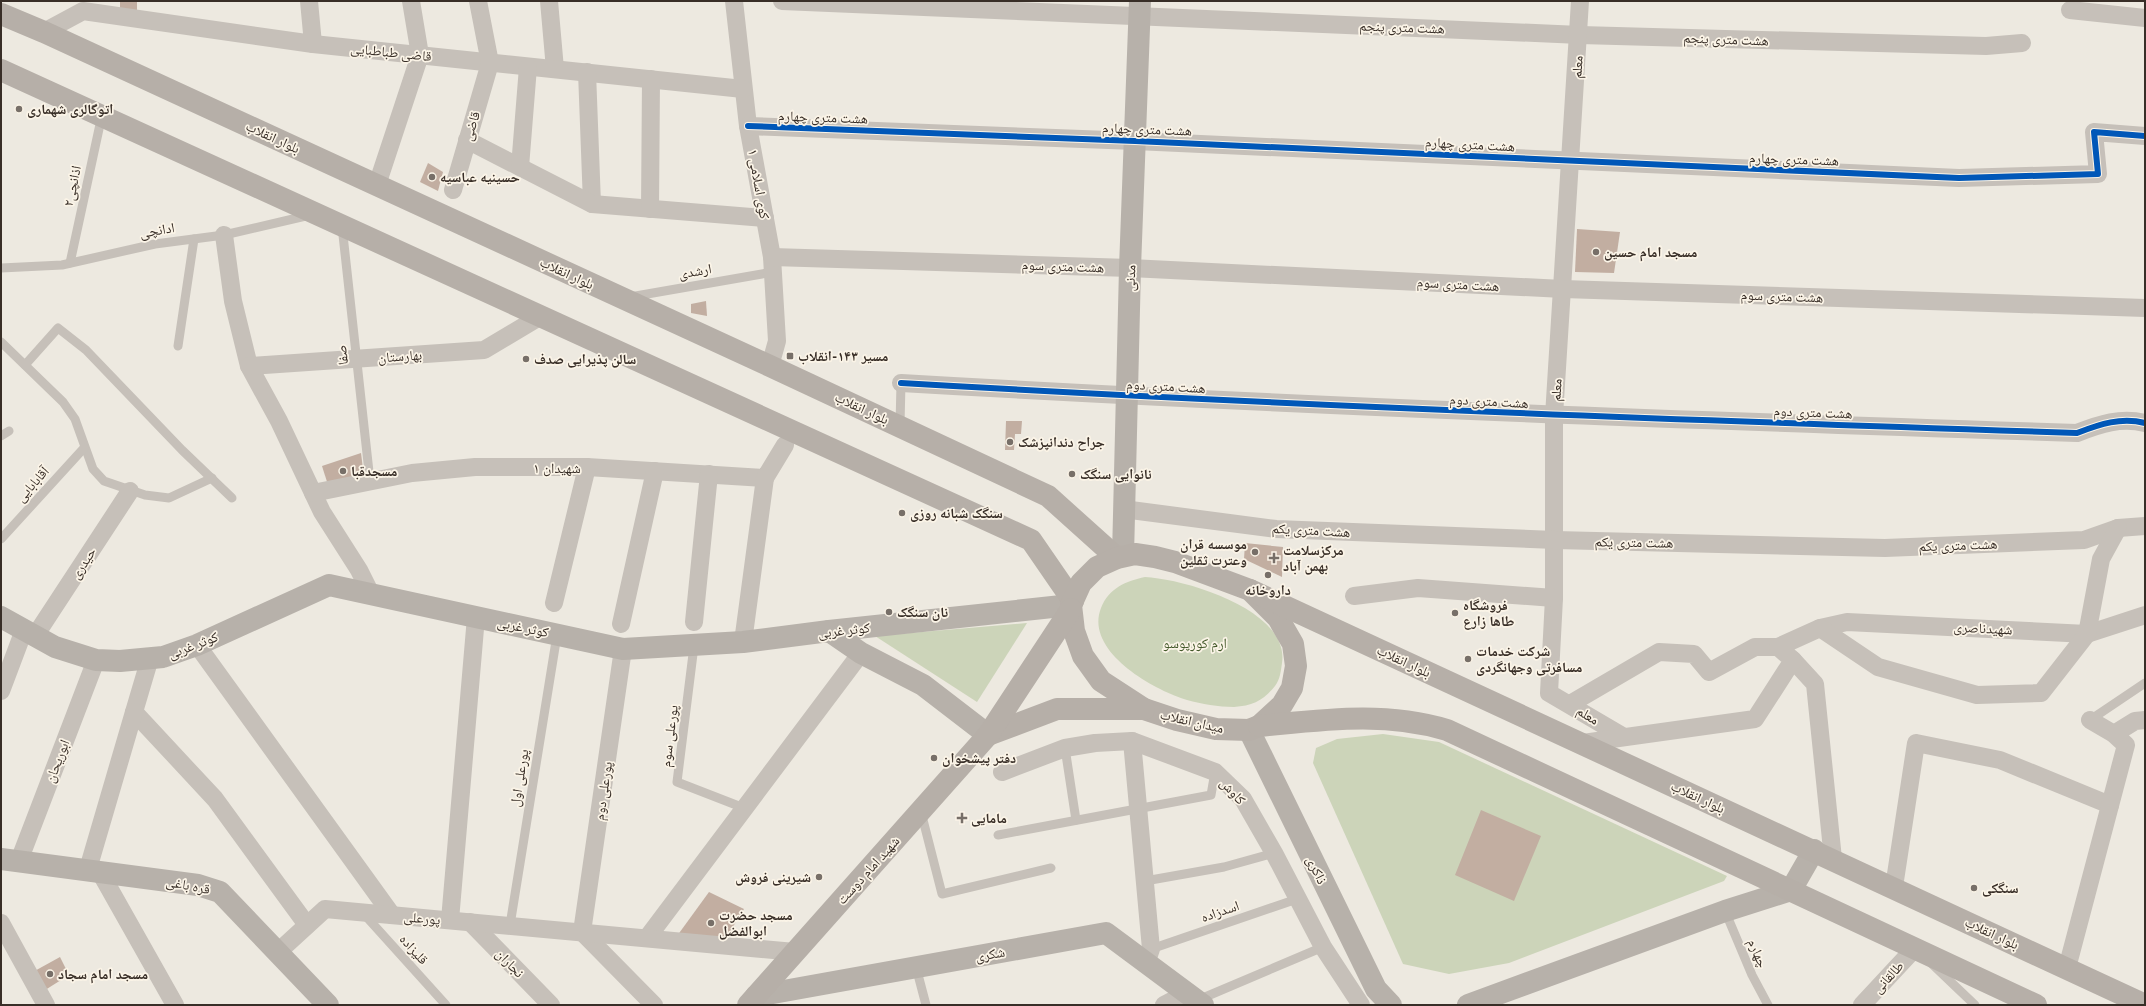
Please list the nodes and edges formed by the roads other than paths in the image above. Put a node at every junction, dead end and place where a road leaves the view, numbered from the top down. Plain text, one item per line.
1 (309, 1) edge
2 (411, 1) edge
3 (478, 1) edge
4 (549, 1) edge
5 (734, 1) edge
6 (782, 1) edge
7 (1580, 1) edge
8 (1140, 8) edge
9 (2070, 10) dead end
10 (1, 14) edge
11 (2145, 18) edge
12 (44, 32) junction
13 (1580, 35) junction
14 (2022, 43) dead end
15 (313, 44) junction
16 (420, 55) junction
17 (490, 63) junction
18 (528, 67) junction
19 (555, 69) junction
20 (1, 70) edge
21 (587, 72) junction
22 (650, 79) junction
23 (743, 89) junction
24 (102, 115) junction
25 (748, 126) junction
26 (2145, 136) edge
27 (467, 140) junction
28 (1135, 141) junction
29 (1571, 161) junction
30 (520, 168) junction
31 (377, 185) junction
32 (453, 190) dead end
33 (592, 204) junction
34 (650, 209) junction
35 (317, 214) junction
36 (765, 218) junction
37 (342, 225) junction
38 (224, 235) junction
39 (194, 239) junction
40 (70, 263) junction
41 (772, 265) junction
42 (1, 268) edge
43 (1130, 268) junction
44 (1563, 289) junction
45 (622, 298) junction
46 (2145, 308) edge
47 (541, 316) junction
48 (1, 342) edge
49 (178, 346) dead end
50 (357, 359) junction
51 (25, 365) junction
52 (249, 366) junction
53 (770, 366) junction
54 (901, 383) joint
55 (1126, 396) junction
56 (1554, 416) junction
57 (2145, 423) edge
58 (900, 426) junction
59 (10, 431) dead end
60 (1, 436) edge
61 (785, 445) dead end
62 (84, 448) junction
63 (587, 467) junction
64 (655, 471) junction
65 (709, 474) junction
66 (212, 478) junction
67 (765, 478) junction
68 (370, 481) junction
69 (130, 491) junction
70 (313, 493) junction
71 (232, 498) dead end
72 (1123, 509) junction
73 (2145, 526) edge
74 (2118, 528) junction
75 (1, 539) edge
76 (1555, 540) junction
77 (1120, 557) junction
78 (1250, 590) junction
79 (371, 594) junction
80 (1354, 596) dead end
81 (1554, 598) junction
82 (554, 602) dead end
83 (1071, 605) junction
84 (2145, 616) edge
85 (1, 617) edge
86 (476, 617) junction
87 (694, 622) dead end
88 (621, 624) dead end
89 (1820, 628) junction
90 (829, 631) junction
91 (29, 633) junction
92 (2087, 634) junction
93 (557, 635) junction
94 (743, 642) junction
95 (197, 645) junction
96 (694, 646) junction
97 (1778, 647) junction
98 (623, 649) junction
99 (861, 653) junction
100 (150, 658) junction
101 (96, 660) junction
102 (1793, 660) junction
103 (2145, 683) edge
104 (1, 691) edge
105 (1570, 704) junction
106 (1144, 709) junction
107 (134, 712) junction
108 (2090, 720) joint
109 (2145, 720) edge
110 (1254, 728) junction
111 (2114, 734) junction
112 (988, 735) junction
113 (1624, 737) junction
114 (1132, 742) junction
115 (1583, 743) junction
116 (1065, 748) junction
117 (1002, 772) dead end
118 (1216, 772) junction
119 (2110, 805) junction
120 (744, 808) junction
121 (1139, 809) junction
122 (920, 811) junction
123 (1076, 820) junction
124 (998, 835) dead end
125 (1814, 850) junction
126 (1274, 853) junction
127 (1833, 859) junction
128 (10, 860) edge
129 (1051, 868) dead end
130 (94, 871) junction
131 (1145, 881) junction
132 (1894, 888) junction
133 (1791, 890) junction
134 (1297, 899) junction
135 (1726, 911) junction
136 (362, 912) junction
137 (392, 915) junction
138 (450, 920) junction
139 (470, 922) junction
140 (1, 923) edge
141 (307, 925) junction
142 (510, 926) junction
143 (582, 932) junction
144 (647, 938) junction
145 (1323, 947) junction
146 (1915, 948) junction
147 (278, 952) junction
148 (794, 952) junction
149 (1149, 956) junction
150 (916, 967) junction
151 (2067, 968) junction
152 (1196, 1000) edge
153 (752, 1001) edge
154 (46, 1005) edge
155 (176, 1005) edge
156 (328, 1005) edge
157 (446, 1005) edge
158 (551, 1005) edge
159 (654, 1005) edge
160 (926, 1005) edge
161 (1164, 1005) edge
162 (1361, 1005) edge
163 (1391, 1005) edge
164 (1468, 1005) edge
165 (1768, 1005) edge
166 (1862, 1005) edge
167 (1975, 1005) edge
168 (2036, 1005) edge
169 (2145, 1005) edge

1 - 15 street
2 - 16 street
3 - 17 street
4 - 19 street
5 - 23 street, کوی اسلامی ۱
6 - 8 street, هشت متری پنجم
7 - 13 street, معلم
8 - 13 street, هشت متری پنجم
8 - 28 street, مدنی
9 - 11 street
10 - 12 main road, بلوار انقلاب
12 - 15 street, قاضی طباطبایی
12 - 31 main road, بلوار انقلاب
13 - 14 street, هشت متری پنجم
13 - 29 street, معلم
15 - 16 street, قاضی طباطبایی
16 - 17 street, قاضی طباطبایی
16 - 31 street
17 - 18 street, قاضی طباطبایی
17 - 27 street, قاضی
18 - 19 street, قاضی طباطبایی
18 - 30 street
19 - 21 street, قاضی طباطبایی
20 - 24 main road
21 - 22 street, قاضی طباطبایی
21 - 33 street
22 - 23 street, قاضی طباطبایی
22 - 34 street
23 - 25 street, کوی اسلامی ۱
24 - 35 main road
24 - 40 lane, اذانچی۲
25 - 28 street, هشت متری چهارم
25 - 36 street, کوی اسلامی ۱
26 - 29 street, هشت متری چهارم
27 - 30 street
27 - 32 street, قاضی
28 - 29 street, هشت متری چهارم
28 - 43 street, مدنی
29 - 44 street, معلم
30 - 33 street
31 - 45 main road, بلوار انقلاب
33 - 34 street
34 - 36 street
35 - 37 main road
35 - 38 lane, ادانچی
36 - 41 street, کوی اسلامی ۱
37 - 47 main road
37 - 50 lane, صفا
38 - 39 lane, ادانچی
38 - 52 street
39 - 40 lane, ادانچی
39 - 49 lane
40 - 42 lane, ادانچی
41 - 43 street, هشت متری سوم
41 - 45 lane, ارشدی
41 - 53 street, کوی اسلامی ۱
43 - 44 street, هشت متری سوم
43 - 55 street, مدنی
44 - 46 street, هشت متری سوم
44 - 56 street, معلم
45 - 53 main road, بلوار انقلاب
47 - 50 street, بهارستان
47 - 83 main road
48 - 51 lane
50 - 52 street, بهارستان
50 - 68 lane, صفا
51 - 62 lane
51 - 66 lane
52 - 70 street
53 - 58 main road, بلوار انقلاب
54 - 55 street, هشت متری دوم
54 - 58 lane
55 - 56 street, هشت متری دوم
55 - 72 street, مدنی
56 - 57 street, هشت متری دوم
56 - 76 street, معلم
58 - 77 main road, بلوار انقلاب
59 - 60 lane
61 - 67 street
62 - 69 lane
62 - 75 lane, آقابابایی
63 - 64 street, شهیدان ۱
63 - 68 street, شهیدان ۱
63 - 82 street
64 - 65 street, شهیدان ۱
64 - 88 street
65 - 67 street, شهیدان ۱
65 - 87 street
66 - 69 lane
66 - 71 lane
67 - 94 street
68 - 70 street, شهیدان ۱
69 - 91 street, حیدری
70 - 79 street
72 - 76 street, هشت متری یکم
72 - 77 street, مدنی
73 - 74 street, هشت متری یکم
74 - 76 street, هشت متری یکم
74 - 92 street
76 - 81 street, معلم
77 - 78 main road
77 - 83 main road
78 - 110 main road
78 - 115 main road, بلوار انقلاب
79 - 86 street, کوثر غربی
79 - 95 street, کوثر غربی
80 - 81 street
81 - 105 street, معلم
83 - 90 street, کوثر غربی
83 - 106 main road, میدان انقلاب
83 - 112 main road, شهید امام دوست
84 - 92 street, شهید‌ناصری
85 - 91 street, کوثر غربی
86 - 93 street, کوثر غربی
86 - 138 street
89 - 92 street, شهید‌ناصری
89 - 92 street
89 - 97 street, شهید‌ناصری
90 - 94 street, کوثر غربی
90 - 99 street
91 - 101 street, کوثر غربی
91 - 104 street, حیدری
93 - 98 street, کوثر غربی
93 - 142 lane, پورعلی اول
94 - 96 street, کوثر غربی
95 - 100 street, کوثر غربی
95 - 137 street
96 - 98 street, کوثر غربی
96 - 120 lane, پورعلی سوم
97 - 102 street
97 - 105 street
98 - 143 street, پورعلی دوم
99 - 112 street
99 - 120 street
100 - 101 street, کوثر غربی
100 - 107 street
101 - 128 street, ابوریحان
102 - 113 street
102 - 127 street
103 - 108 lane
105 - 113 street, معلم
106 - 110 main road, میدان انقلاب
106 - 112 main road
107 - 130 street
107 - 141 street
108 - 111 street
109 - 111 street
110 - 133 main road
110 - 163 street, ذاکری
111 - 119 street
112 - 122 main road, شهید امام دوست
113 - 115 street
114 - 116 street, کاوش
114 - 118 street, کاوش
114 - 121 street
115 - 125 main road, بلوار انقلاب
116 - 117 street, کاوش
116 - 123 lane
118 - 121 lane
118 - 126 street, کاوش
119 - 132 street
119 - 151 street
120 - 144 street
121 - 123 lane
121 - 131 street
122 - 129 lane
122 - 148 main road, شهید امام دوست
123 - 124 lane
125 - 127 main road, بلوار انقلاب
125 - 133 street
126 - 131 lane
126 - 134 street, کاوش
127 - 132 main road, بلوار انقلاب
128 - 130 street, قره باغی
130 - 147 street, قره باغی
130 - 155 street
131 - 149 street
132 - 151 main road, بلوار انقلاب
133 - 135 street
133 - 146 main road
134 - 145 street, کاوش
134 - 149 lane, اسدزاده
135 - 164 street
135 - 165 lane, چهارم
136 - 137 street, پورعلی
136 - 141 street, پورعلی
136 - 157 lane, قلیزاده
137 - 138 street, پورعلی
138 - 139 street, پورعلی
139 - 142 street, پورعلی
139 - 158 street, نجاران
140 - 154 street
141 - 147 street, پورعلی
142 - 143 street, پورعلی
143 - 144 street, پورعلی
143 - 159 street
144 - 148 street, پورعلی
145 - 152 lane
145 - 162 street, کاوش
146 - 166 street, طالقانی
146 - 167 lane
146 - 168 main road
147 - 156 street, قره باغی
148 - 153 main road, شهید امام دوست
149 - 150 street, شکری
149 - 152 street, شکری
150 - 153 street, شکری
150 - 160 lane
151 - 169 main road, بلوار انقلاب
152 - 161 street

